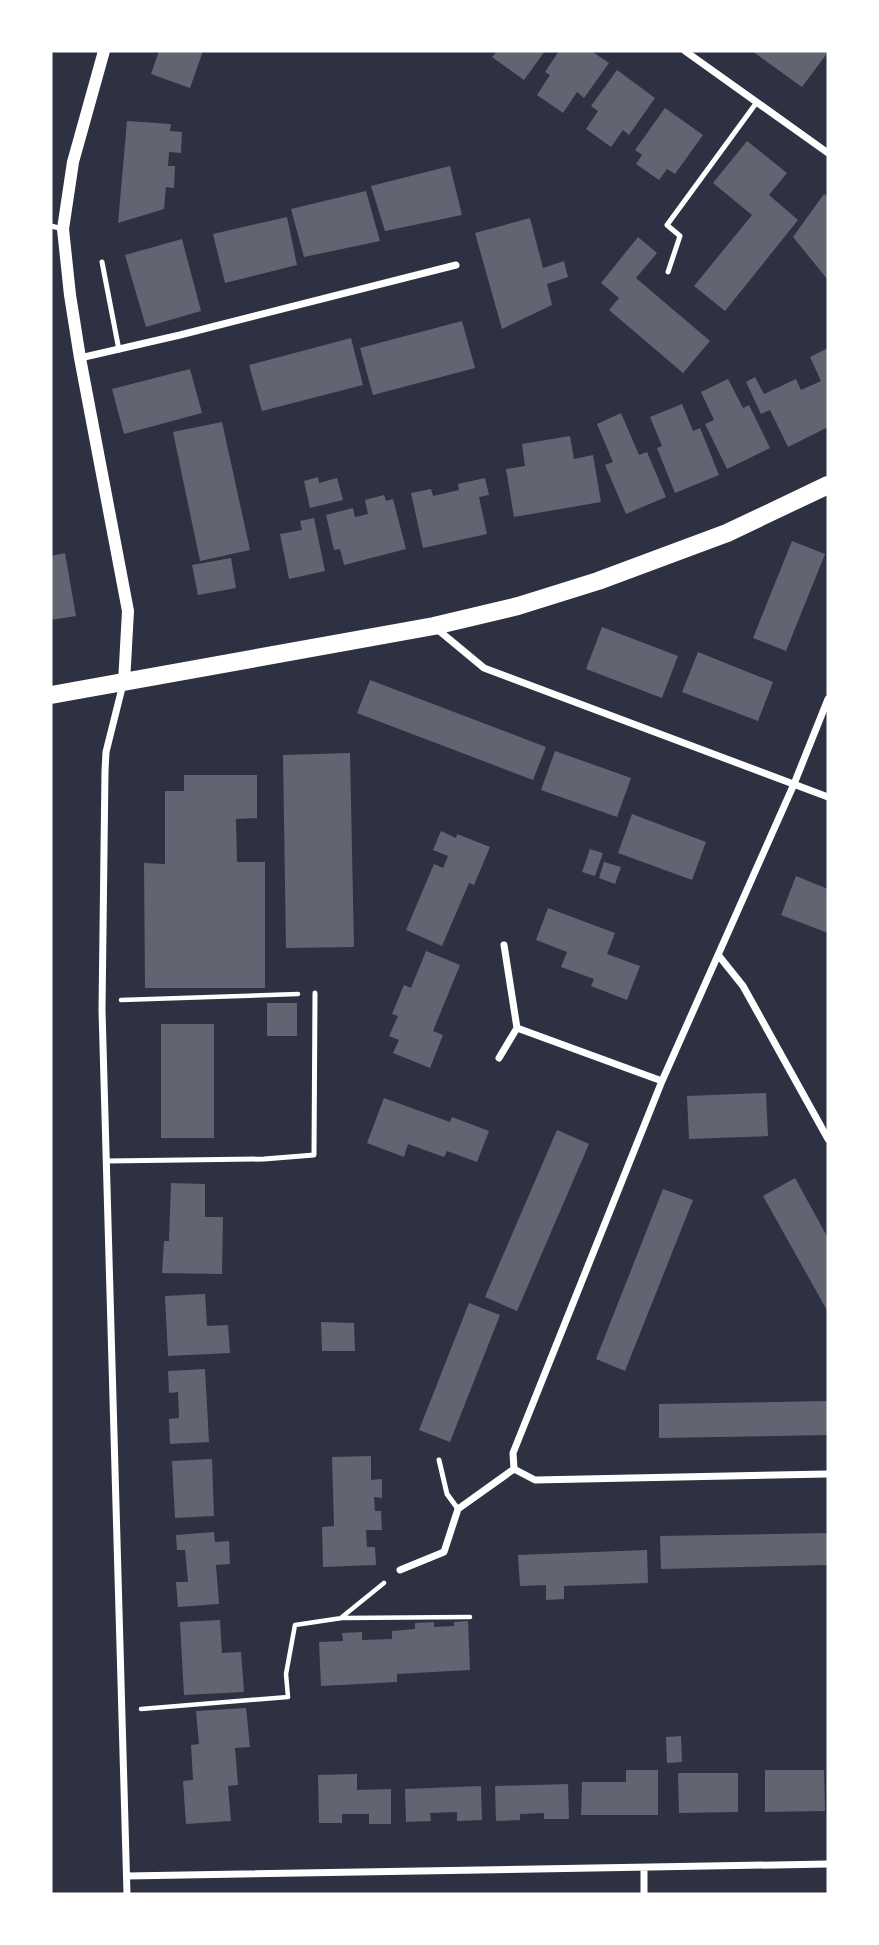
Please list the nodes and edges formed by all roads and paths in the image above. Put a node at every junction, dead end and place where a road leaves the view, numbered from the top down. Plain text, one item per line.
1 (104, 51) edge
2 (685, 51) edge
3 (757, 102) junction
4 (828, 153) edge
5 (57, 228) edge
6 (102, 262) dead end
7 (456, 265) dead end
8 (668, 272) dead end
9 (119, 350) junction
10 (80, 358) junction
11 (828, 485) edge
12 (434, 626) junction
13 (124, 683) junction
14 (51, 695) edge
15 (828, 699) edge
16 (794, 784) junction
17 (828, 797) edge
18 (504, 945) dead end
19 (719, 956) junction
20 (315, 993) joint
21 (103, 1001) junction
22 (517, 1028) junction
23 (499, 1058) dead end
24 (662, 1081) junction
25 (828, 1139) edge
26 (108, 1161) junction
27 (439, 1460) dead end
28 (514, 1469) junction
29 (828, 1474) edge
30 (458, 1509) junction
31 (400, 1570) joint
32 (470, 1617) dead end
33 (342, 1618) junction
34 (122, 1710) junction
35 (828, 1864) edge
36 (644, 1868) junction
37 (127, 1876) junction
38 (127, 1894) edge
39 (644, 1894) edge

1 - 5 street
2 - 3 street
3 - 4 street
3 - 8 lane
5 - 10 street
6 - 9 lane
7 - 9 street
9 - 10 street
10 - 13 street
11 - 12 main road
12 - 13 main road
12 - 16 street
13 - 14 main road
13 - 21 street
15 - 16 street
16 - 17 street
16 - 19 street
18 - 22 street
19 - 24 street
19 - 25 street
20 - 21 path
20 - 26 lane
21 - 26 street
22 - 23 street
22 - 24 street
24 - 28 street
26 - 34 street
27 - 30 lane
28 - 29 street
28 - 30 street
30 - 31 street
31 - 33 path
32 - 33 path
33 - 34 path
34 - 37 street
35 - 36 street
36 - 37 street
36 - 39 street
37 - 38 street

